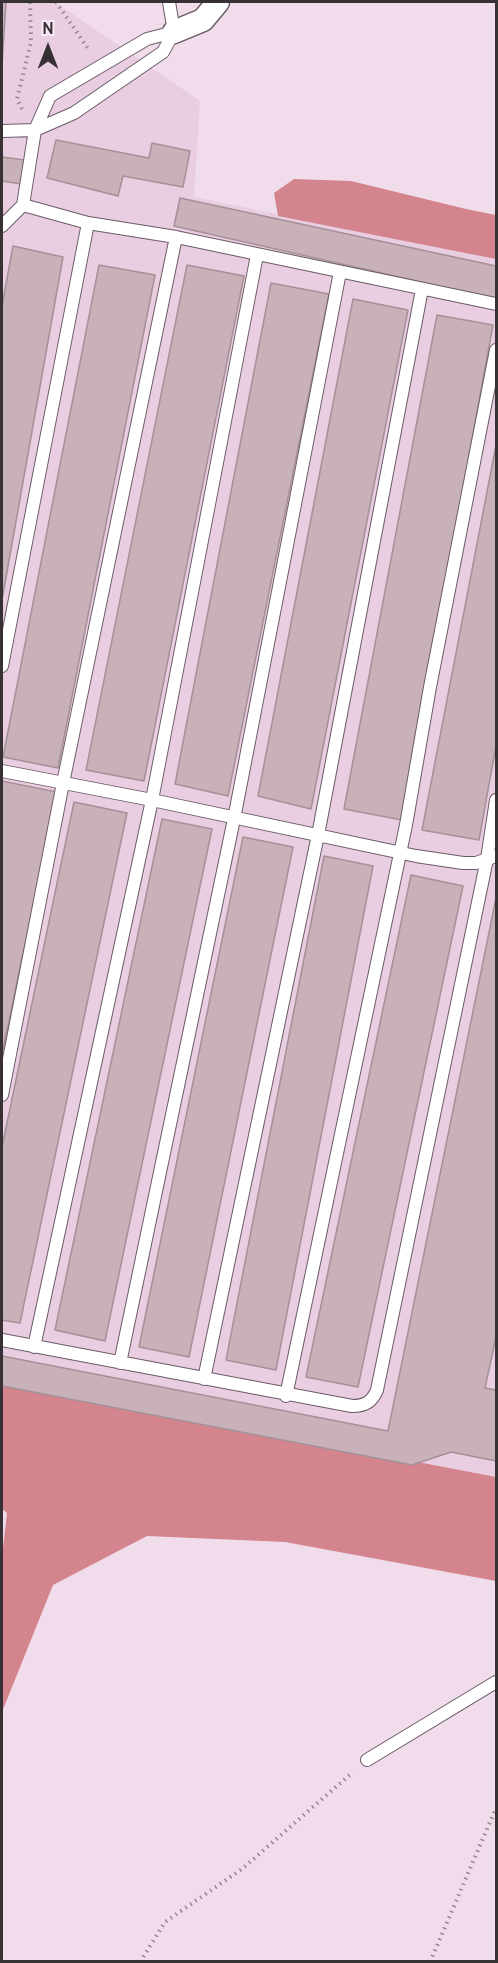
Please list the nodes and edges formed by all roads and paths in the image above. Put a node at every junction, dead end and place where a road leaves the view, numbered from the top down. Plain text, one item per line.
1 (30, 2) edge
2 (56, 2) edge
3 (169, 2) edge
4 (218, 2) edge
5 (174, 32) junction
6 (101, 68) junction
7 (35, 130) junction
8 (2, 131) edge
9 (23, 205) junction
10 (88, 223) junction
11 (2, 226) edge
12 (176, 237) junction
13 (257, 255) junction
14 (340, 272) junction
15 (422, 289) junction
16 (496, 304) edge
17 (496, 350) edge
18 (2, 666) edge
19 (2, 771) edge
20 (63, 783) junction
21 (152, 800) junction
22 (496, 800) edge
23 (234, 819) junction
24 (318, 836) junction
25 (400, 853) junction
26 (491, 858) edge
27 (2, 1095) edge
28 (2, 1340) edge
29 (34, 1347) junction
30 (120, 1363) junction
31 (204, 1379) junction
32 (286, 1395) junction
33 (496, 1682) edge
34 (367, 1761) joint
35 (496, 1808) edge
36 (140, 1962) edge
37 (430, 1962) edge

1 - 7 path
2 - 6 path
3 - 5 lane
4 - 5 street
5 - 6 lane
5 - 7 lane
6 - 7 lane
7 - 8 lane
7 - 9 lane
9 - 10 lane
9 - 11 lane
10 - 12 lane
10 - 18 lane
12 - 13 lane
12 - 20 lane
13 - 14 lane
13 - 21 lane
14 - 15 lane
14 - 23 lane
15 - 16 lane
15 - 24 lane
17 - 25 lane
19 - 20 lane
20 - 21 lane
20 - 27 lane
21 - 23 lane
21 - 29 lane
22 - 26 lane
23 - 24 lane
23 - 30 lane
24 - 25 lane
24 - 31 lane
25 - 26 lane
25 - 32 lane
26 - 32 lane
28 - 29 lane
29 - 30 lane
30 - 31 lane
31 - 32 lane
33 - 34 lane
34 - 36 path
35 - 37 path

